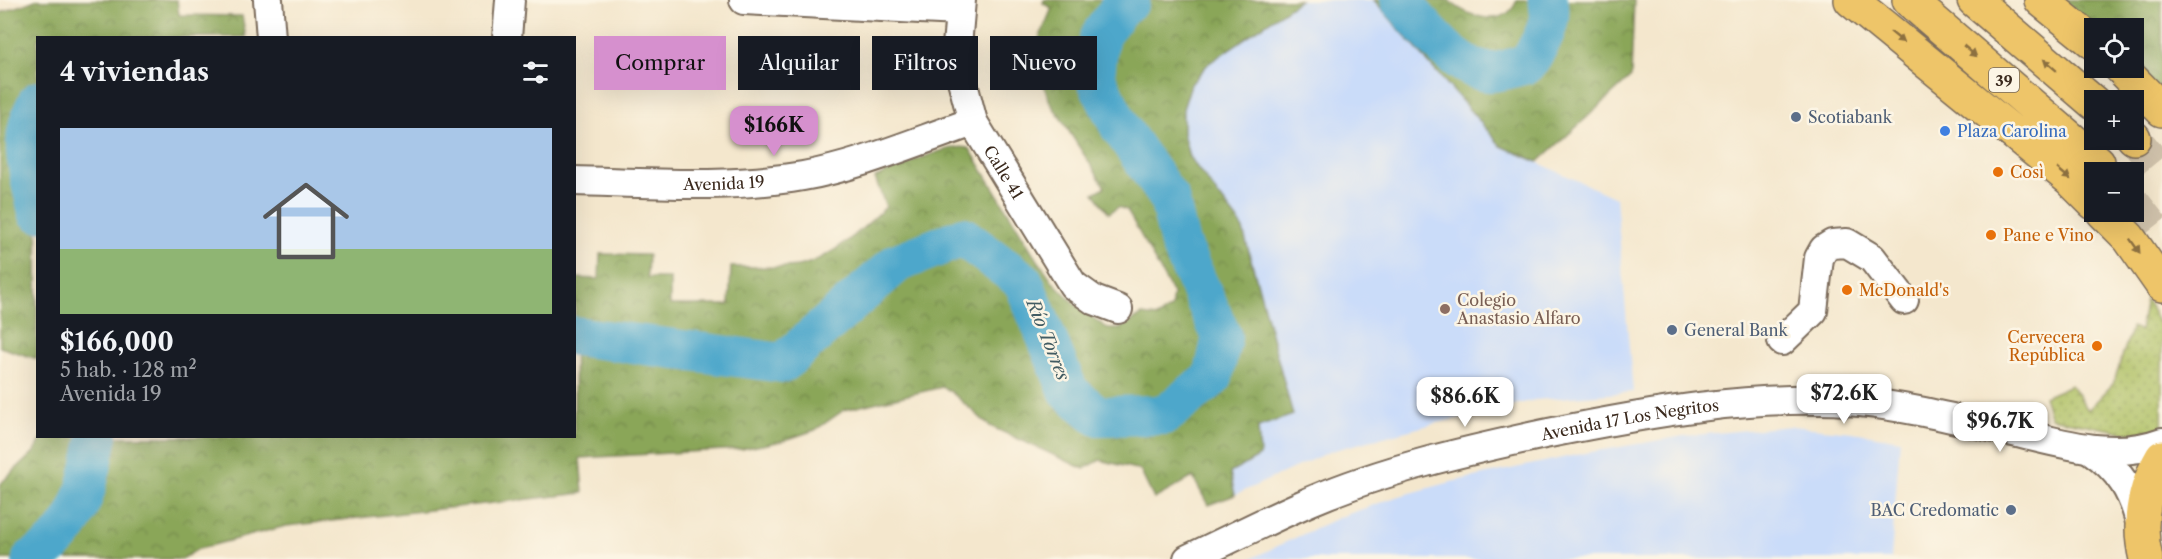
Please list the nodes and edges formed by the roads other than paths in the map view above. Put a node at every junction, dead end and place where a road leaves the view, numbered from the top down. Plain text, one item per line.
1 (268, 0) edge
2 (510, 0) edge
3 (744, 0) edge
4 (1851, 0) edge
5 (1909, 0) edge
6 (1974, 0) edge
7 (2041, 0) edge
8 (960, 6) edge
9 (2084, 35) edge
10 (272, 36) edge
11 (507, 36) edge
12 (2131, 78) edge
13 (2084, 94) edge
14 (2162, 110) edge
15 (973, 122) junction
16 (2098, 162) dead end
17 (576, 181) edge
18 (2084, 193) edge
19 (2113, 222) edge
20 (2162, 285) edge
21 (1904, 300) dead end
22 (1118, 309) dead end
23 (1782, 341) dead end
24 (2162, 442) edge
25 (2091, 450) junction
26 (2162, 457) edge
27 (2141, 526) junction
28 (1188, 559) edge
29 (2146, 559) edge

1 - 10 street
2 - 11 street
3 - 8 street
4 -> 18 main road
5 -> 16 main road, 39
13 -> 6 main road, 39
7 - 9 main road
8 - 15 street, Calle 41
12 - 14 main road
15 - 17 street, Avenida 19
15 - 22 street, Calle 41
19 -> 20 main road
21 - 23 street
24 - 25 street, Avenida 17 Los Negritos
25 - 27 street, Avenida 17 Los Negritos
25 - 28 street, Avenida 17 Los Negritos
26 - 27 main road
27 - 29 main road

